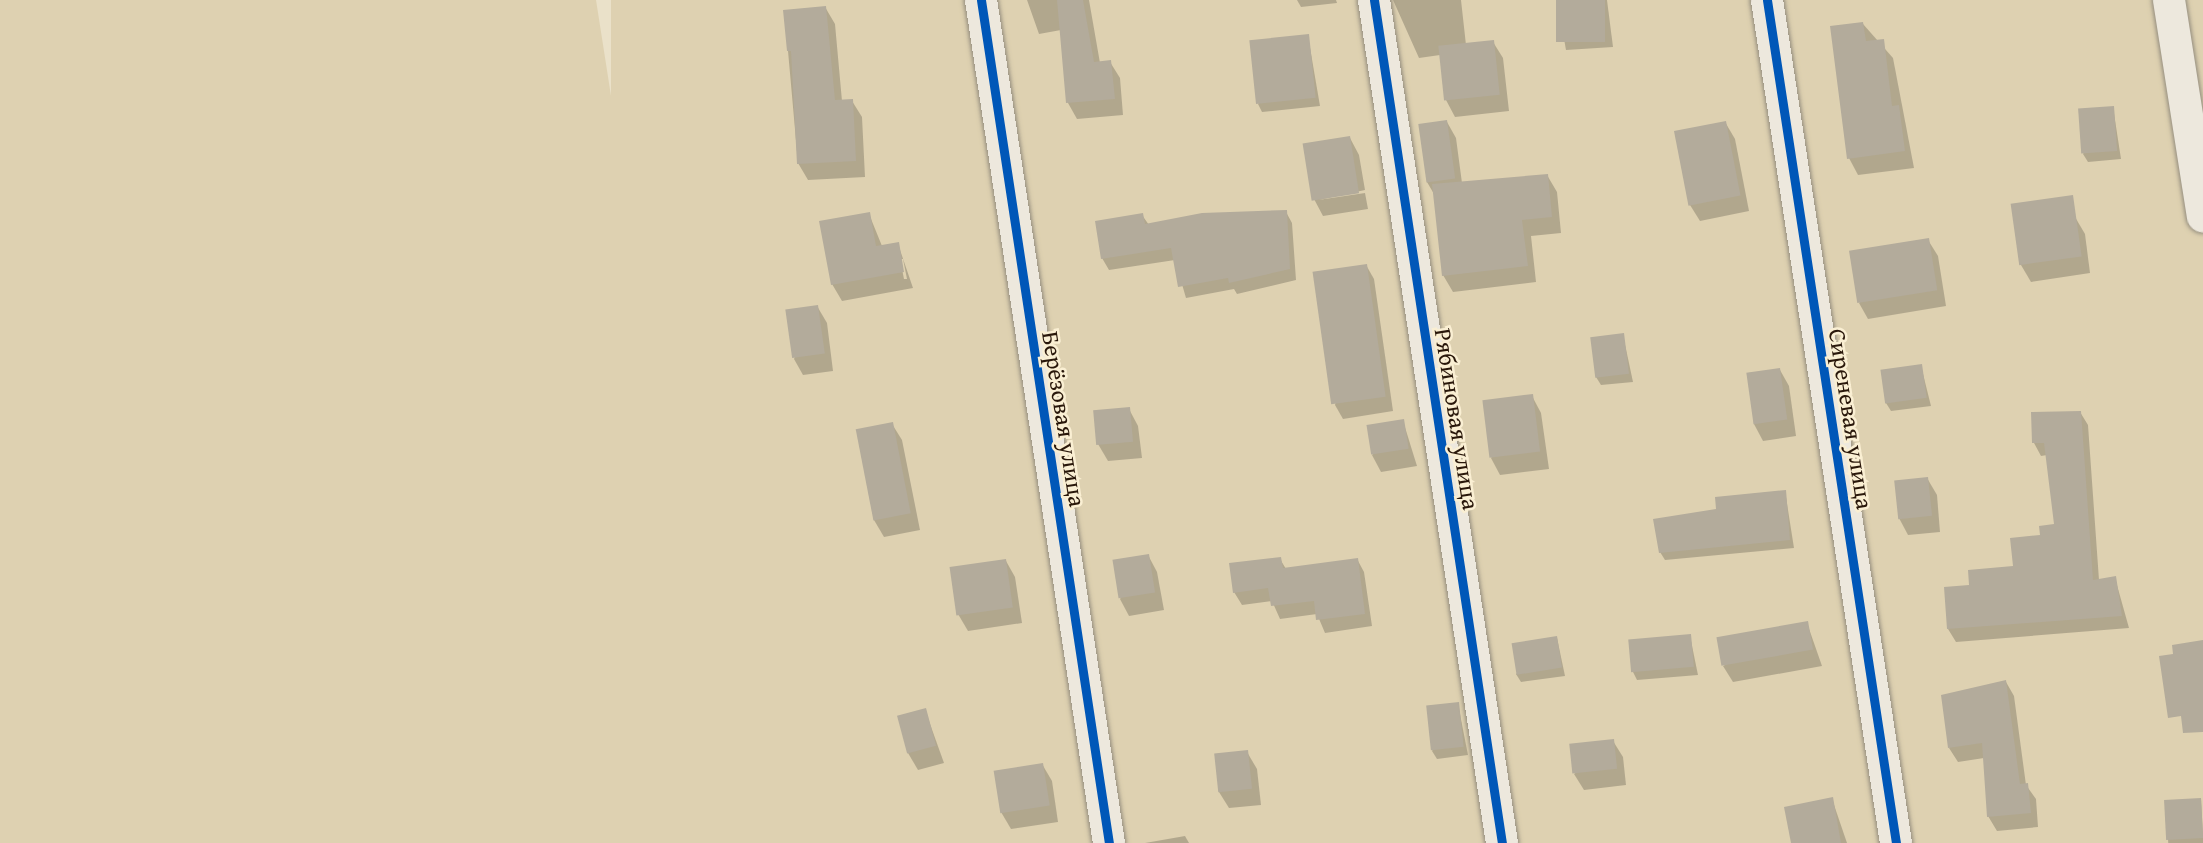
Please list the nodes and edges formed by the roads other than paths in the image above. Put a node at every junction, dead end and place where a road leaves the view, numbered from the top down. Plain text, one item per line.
1 (981, 0) edge
2 (1374, 0) edge
3 (1767, 0) edge
4 (2169, 0) edge
5 (2203, 216) edge
6 (1109, 843) edge
7 (1502, 843) edge
8 (1896, 843) edge

1 - 6 street, Берёзовая улица
2 - 7 street, Рябиновая улица
3 - 8 street, Сиреневая улица
4 - 5 street

